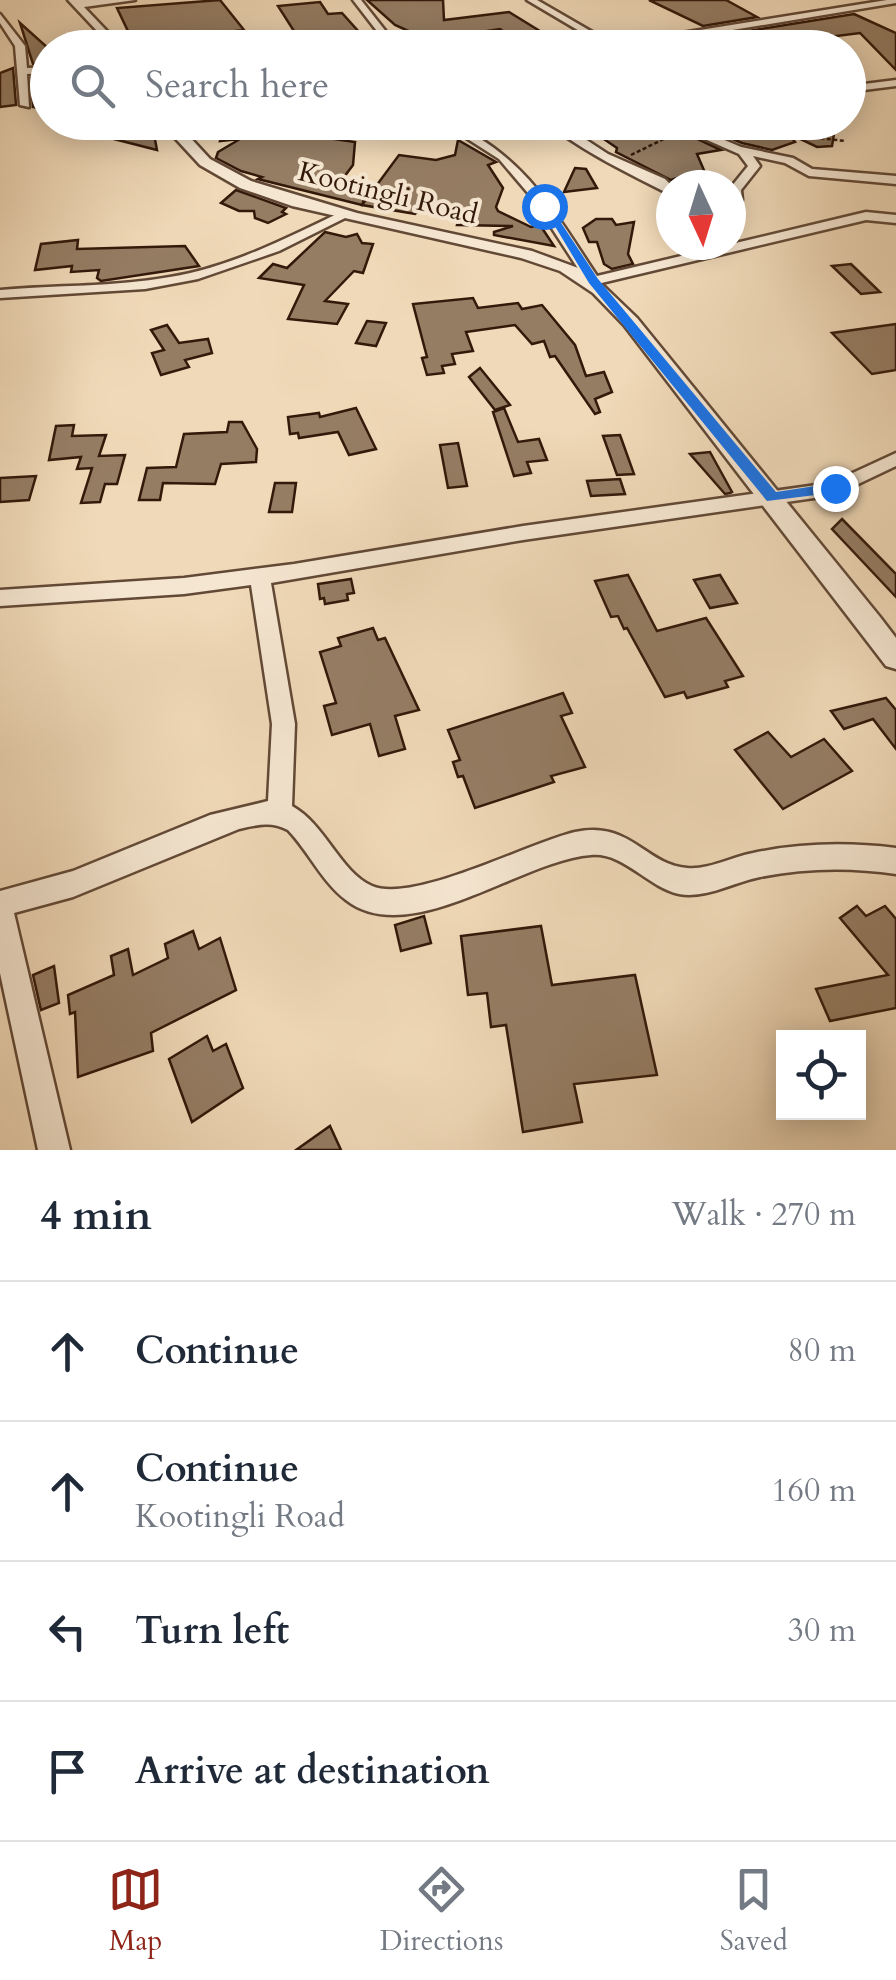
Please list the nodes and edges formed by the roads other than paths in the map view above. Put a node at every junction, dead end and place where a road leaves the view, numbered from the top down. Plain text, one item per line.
1 (131, 0) edge
2 (356, 0) edge
3 (531, 0) edge
4 (896, 1) edge
5 (74, 3) edge
6 (0, 17) edge
7 (101, 30) edge
8 (382, 30) edge
9 (581, 30) edge
10 (716, 30) edge
11 (24, 70) junction
12 (30, 70) edge
13 (896, 83) edge
14 (866, 87) edge
15 (25, 105) dead end
16 (184, 140) edge
17 (475, 140) edge
18 (580, 140) edge
19 (714, 140) edge
20 (743, 150) junction
21 (746, 176) edge
22 (656, 180) edge
23 (896, 180) edge
24 (347, 214) junction
25 (896, 219) edge
26 (746, 245) edge
27 (682, 260) edge
28 (593, 281) junction
29 (0, 294) edge
30 (896, 459) edge
31 (772, 498) junction
32 (260, 577) junction
33 (0, 598) edge
34 (896, 658) edge
35 (279, 812) junction
36 (896, 861) edge
37 (0, 907) edge
38 (54, 1150) edge

1 - 5 street
2 - 8 street
3 - 9 street
4 - 10 street
5 - 7 street
6 - 11 street
11 - 12 street
11 - 15 street
13 - 14 street
16 - 24 street, Kootingli Road
17 - 28 street
18 - 22 street
19 - 20 street
20 - 21 street
20 - 23 street
24 - 28 street, Kootingli Road
24 - 29 street
25 - 26 street
27 - 28 street
28 - 31 street, Kootingli Road
30 - 31 street
31 - 32 street
31 - 34 street, Kootingli Road
32 - 33 street
32 - 35 street
35 - 36 street
35 - 37 street
37 - 38 street

